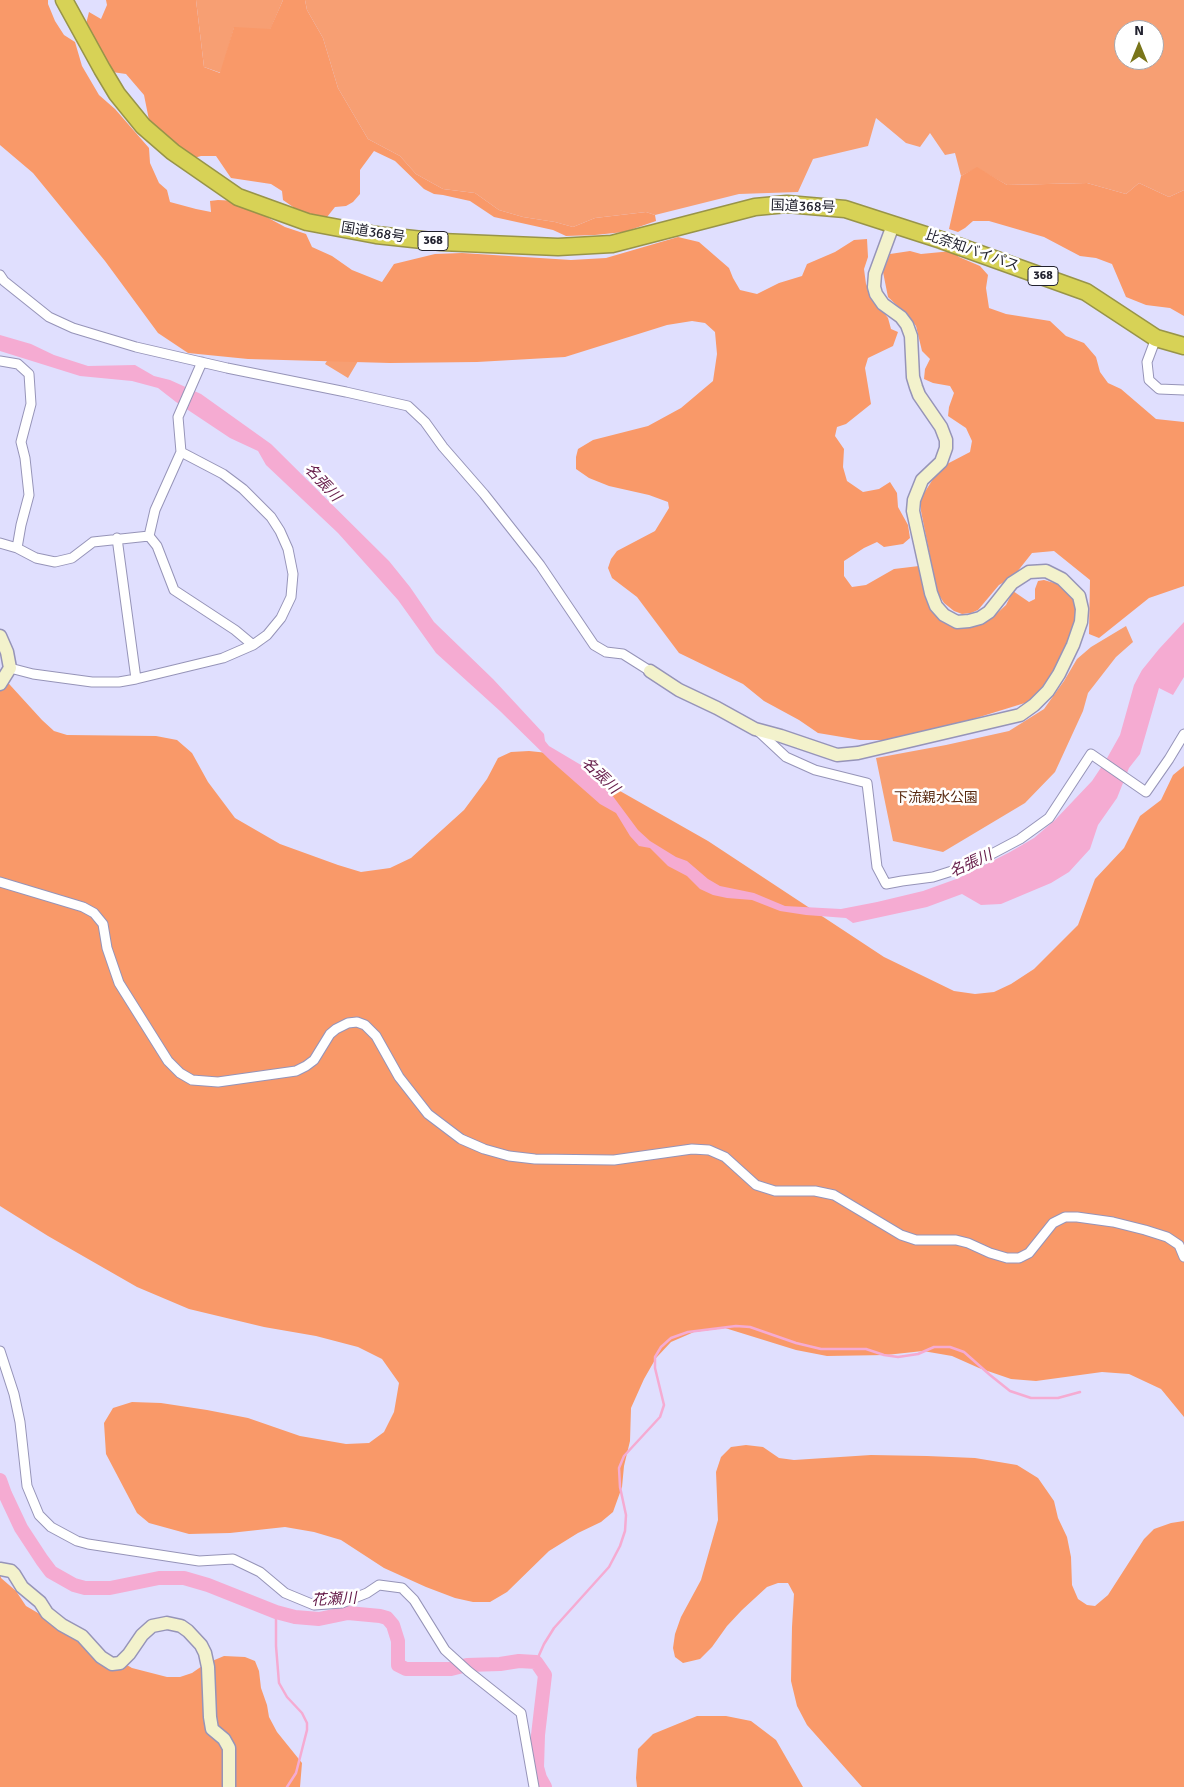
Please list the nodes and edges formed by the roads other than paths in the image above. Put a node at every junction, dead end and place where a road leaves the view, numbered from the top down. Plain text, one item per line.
1 (64, 0) edge
2 (893, 225) junction
3 (0, 274) edge
4 (1156, 338) junction
5 (1184, 346) edge
6 (0, 361) edge
7 (202, 362) junction
8 (1184, 390) edge
9 (181, 452) junction
10 (148, 536) junction
11 (117, 538) junction
12 (0, 543) edge
13 (17, 548) junction
14 (0, 636) edge
15 (253, 645) junction
16 (10, 668) junction
17 (650, 671) joint
18 (136, 679) junction
19 (0, 684) edge
20 (754, 728) junction
21 (1184, 734) edge
22 (0, 882) edge
23 (1184, 1257) edge
24 (0, 1352) edge
25 (0, 1569) edge
26 (229, 1787) edge
27 (534, 1787) edge

1 - 2 highway, 国道368号 / 368
2 - 4 highway, 比奈知バイパス / 368
2 - 20 street
3 - 7 street
4 - 5 highway, 比奈知バイパス / 368
4 - 8 street
6 - 13 street
7 - 9 street
7 - 17 street
9 - 10 street
9 - 15 street
10 - 11 street
10 - 15 street
11 - 13 street
11 - 18 street
12 - 13 street
14 - 16 street
15 - 18 street
16 - 18 street
16 - 19 street
17 - 20 street
20 - 21 street
22 - 23 street
24 - 27 street
25 - 26 street

